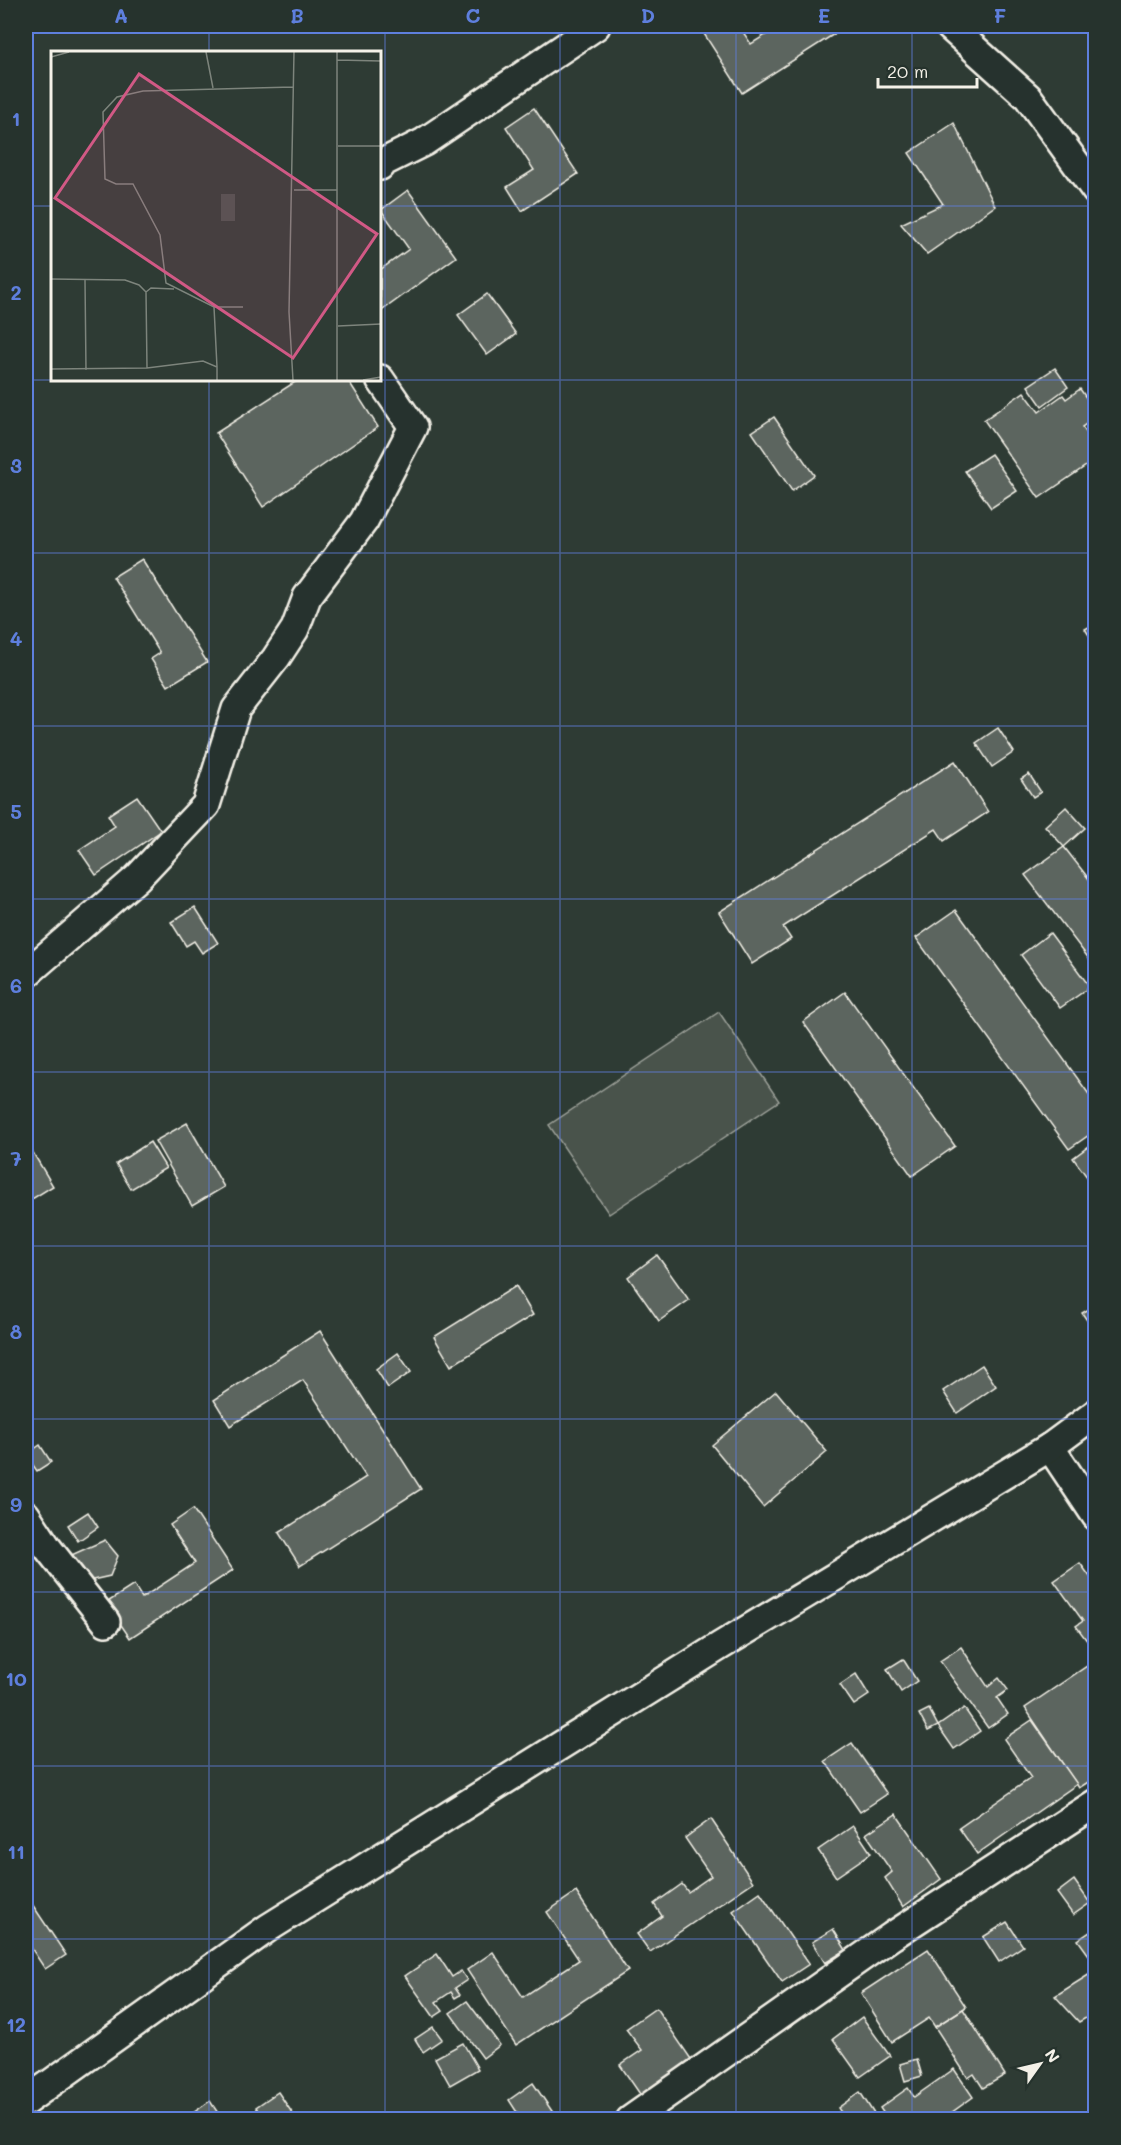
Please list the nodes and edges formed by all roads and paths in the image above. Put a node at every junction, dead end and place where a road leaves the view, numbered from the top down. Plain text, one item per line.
1 (596, 26) edge
2 (949, 26) edge
3 (381, 164) edge
4 (1095, 191) edge
5 (381, 380) edge
6 (26, 974) edge
7 (1095, 1413) edge
8 (1050, 1447) junction
9 (26, 1515) edge
10 (1095, 1516) edge
11 (106, 1622) dead end
12 (1095, 1803) edge
13 (26, 2101) edge
14 (630, 2120) edge

1 - 3 street
2 - 4 street
5 - 6 street
7 - 8 street
8 - 10 street
8 - 13 street
9 - 11 street
12 - 14 street

